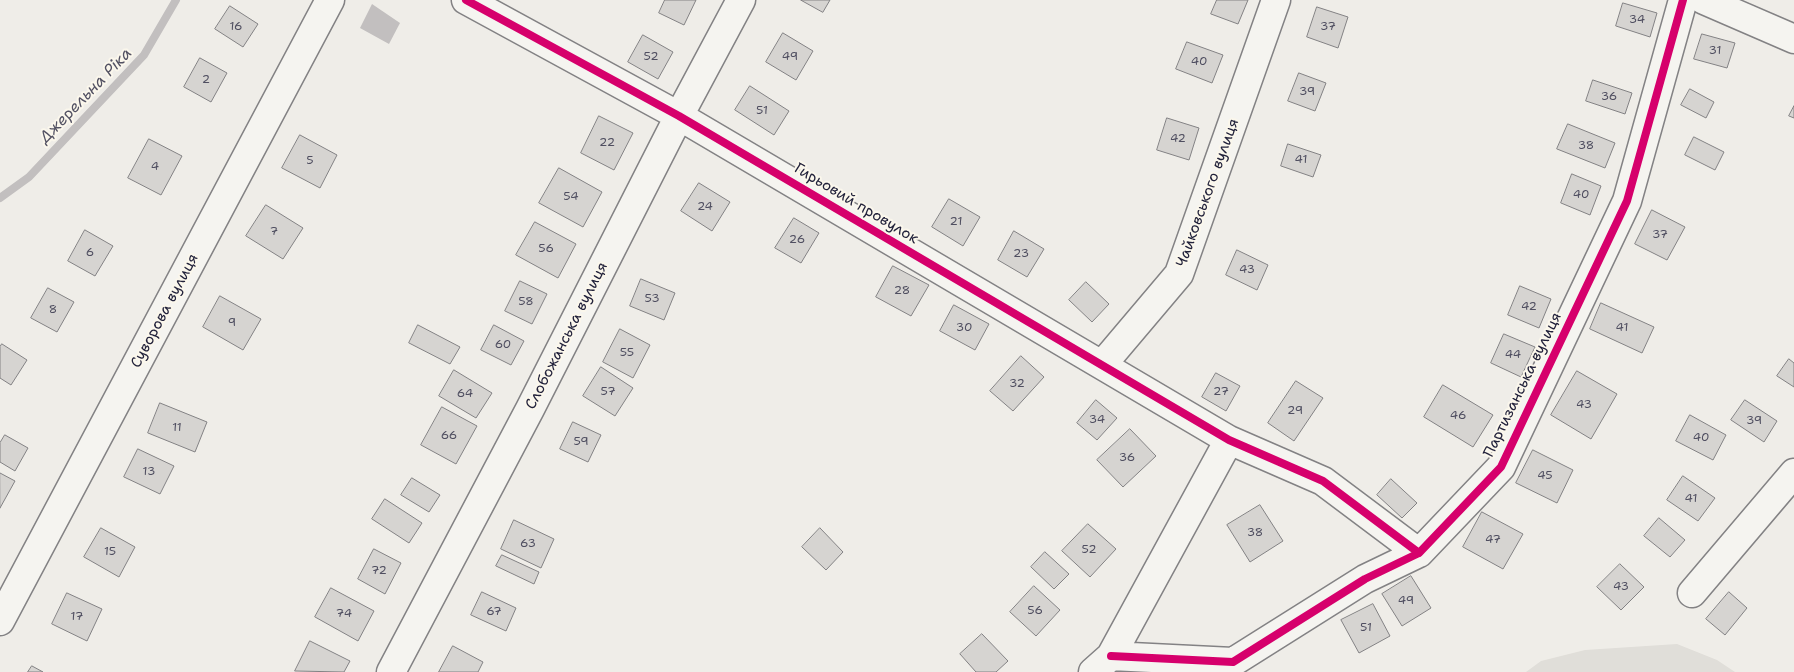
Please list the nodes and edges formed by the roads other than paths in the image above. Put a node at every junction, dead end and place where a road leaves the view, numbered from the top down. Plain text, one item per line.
1 (330, 0) edge
2 (466, 0) edge
3 (742, 0) edge
4 (1276, 0) edge
5 (1683, 0) edge
6 (1704, 0) edge
7 (1794, 38) edge
8 (679, 116) junction
9 (1102, 365) junction
10 (1229, 440) junction
11 (1794, 473) edge
12 (1419, 553) junction
13 (1692, 593) dead end
14 (0, 621) edge
15 (1102, 664) edge
16 (391, 672) edge

1 - 14 street, Суворова вулиця
2 - 8 street, Гирьовий провулок
3 - 8 street, Слобожанська вулиця
4 - 9 street, Чайковського вулиця
5 - 12 street, Партизанська вулиця
6 - 7 street
8 - 9 street, Гирьовий провулок
8 - 16 street, Слобожанська вулиця
9 - 10 street, Гирьовий провулок
10 - 12 street, Гирьовий провулок
10 - 15 street
11 - 13 street
12 - 15 street, Партизанська вулиця

